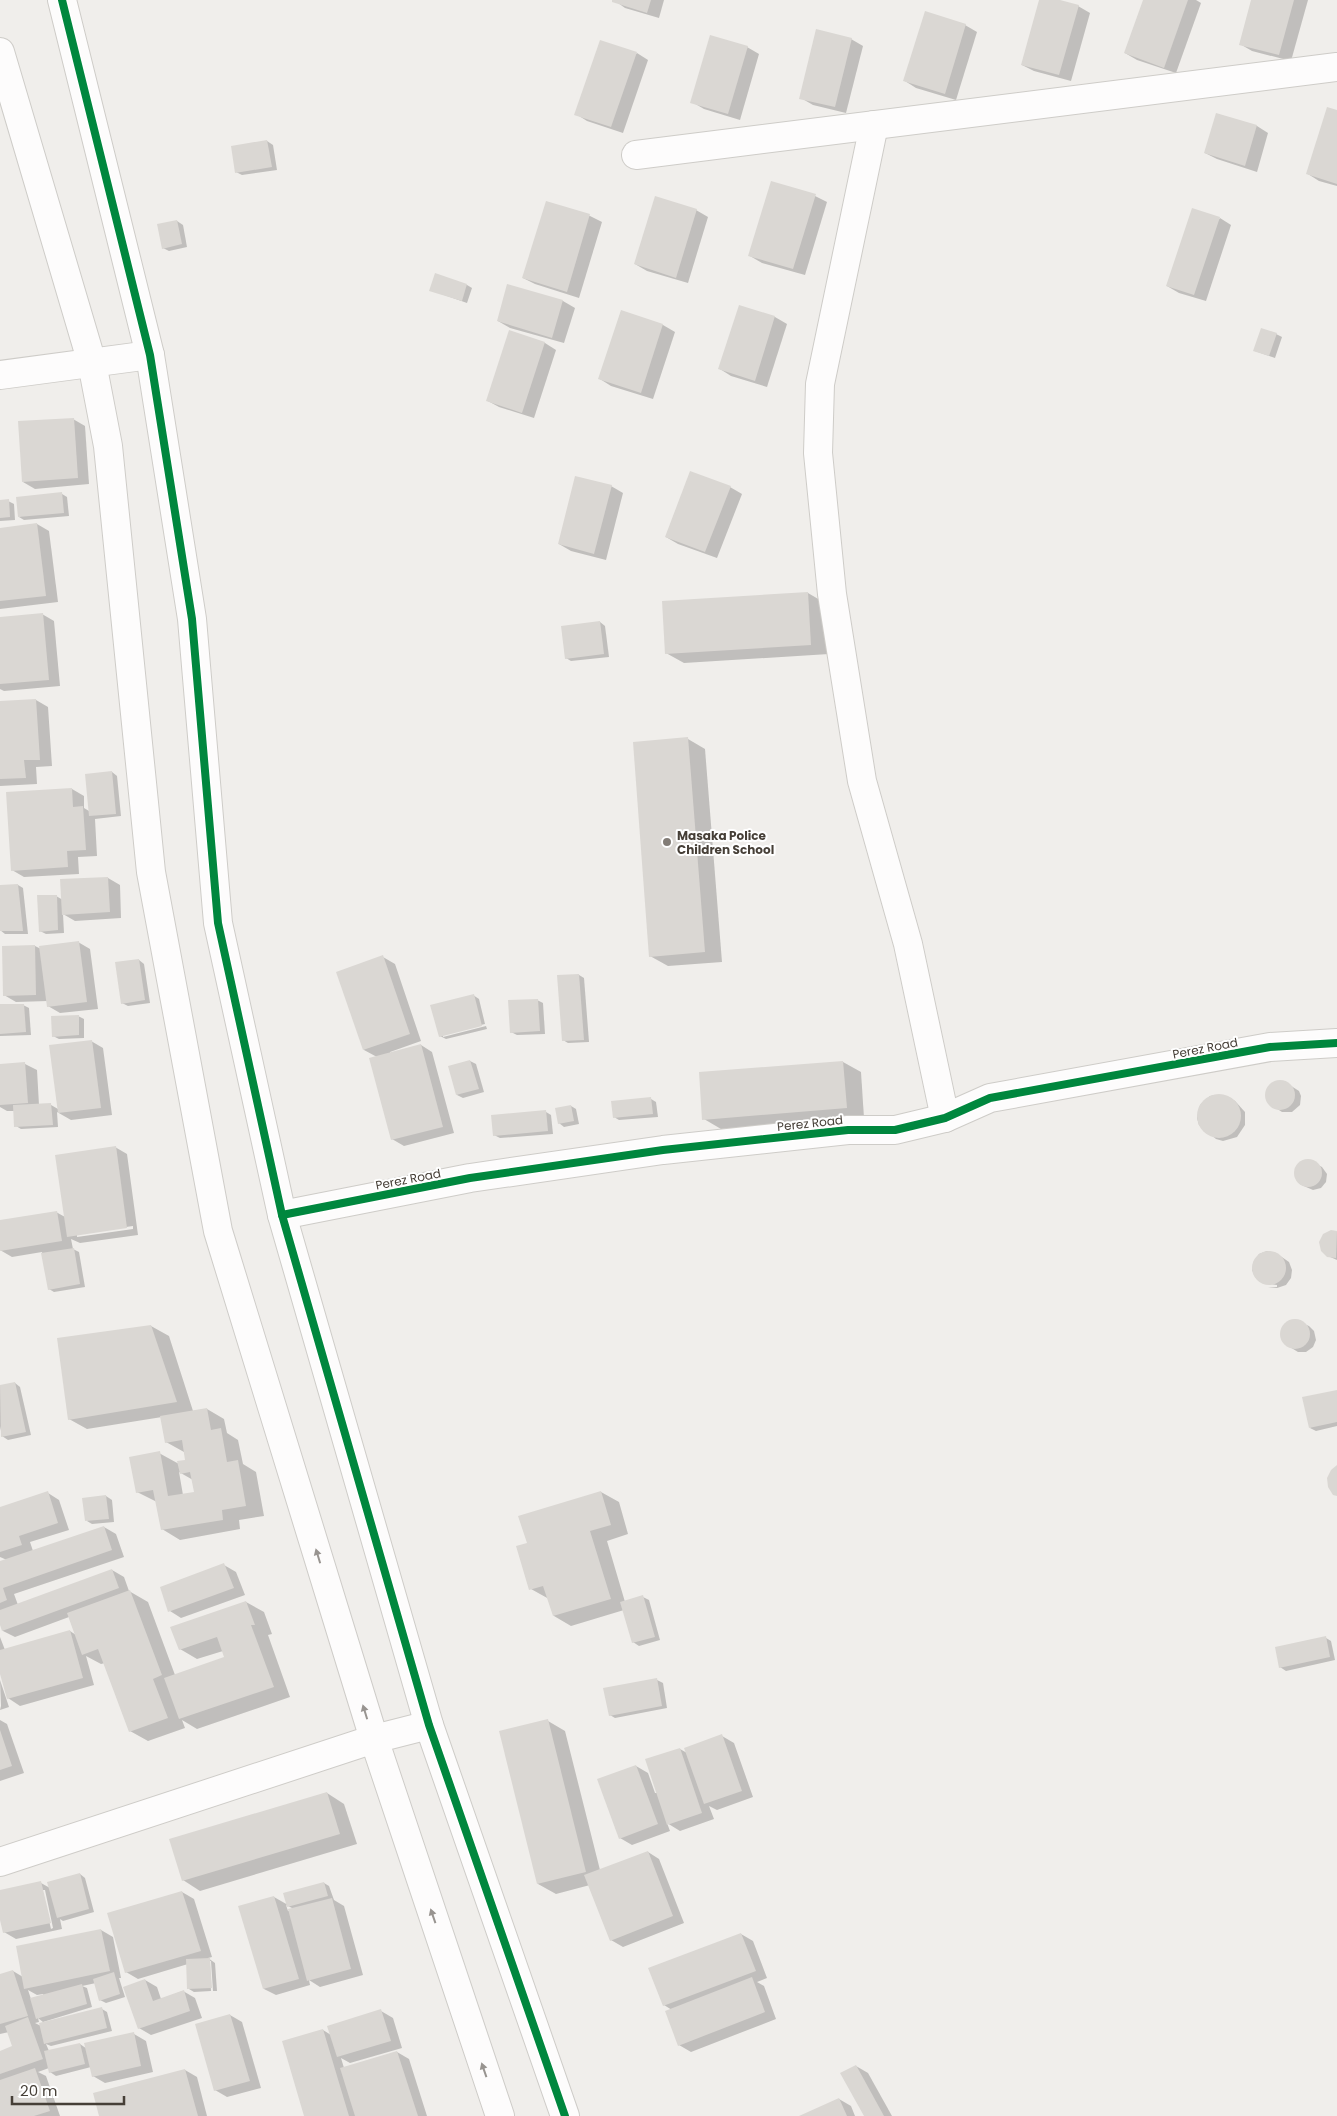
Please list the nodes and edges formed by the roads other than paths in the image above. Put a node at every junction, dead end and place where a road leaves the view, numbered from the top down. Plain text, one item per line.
1 (62, 0) edge
2 (0, 52) edge
3 (1337, 67) edge
4 (874, 125) junction
5 (636, 155) dead end
6 (150, 355) junction
7 (92, 363) junction
8 (0, 375) edge
9 (1337, 1043) edge
10 (945, 1118) junction
11 (282, 1215) junction
12 (429, 1725) junction
13 (374, 1740) junction
14 (0, 1862) edge
15 (500, 2116) edge
16 (565, 2116) edge

1 - 6 street
2 - 7 street
3 - 4 street
4 - 5 street
4 - 10 street
6 - 7 street
6 - 11 street
7 - 8 street
13 -> 7 street
9 - 10 street, Perez Road
10 - 11 street, Perez Road
11 - 12 street
12 - 13 street
12 - 16 street
13 - 14 street
15 -> 13 street

